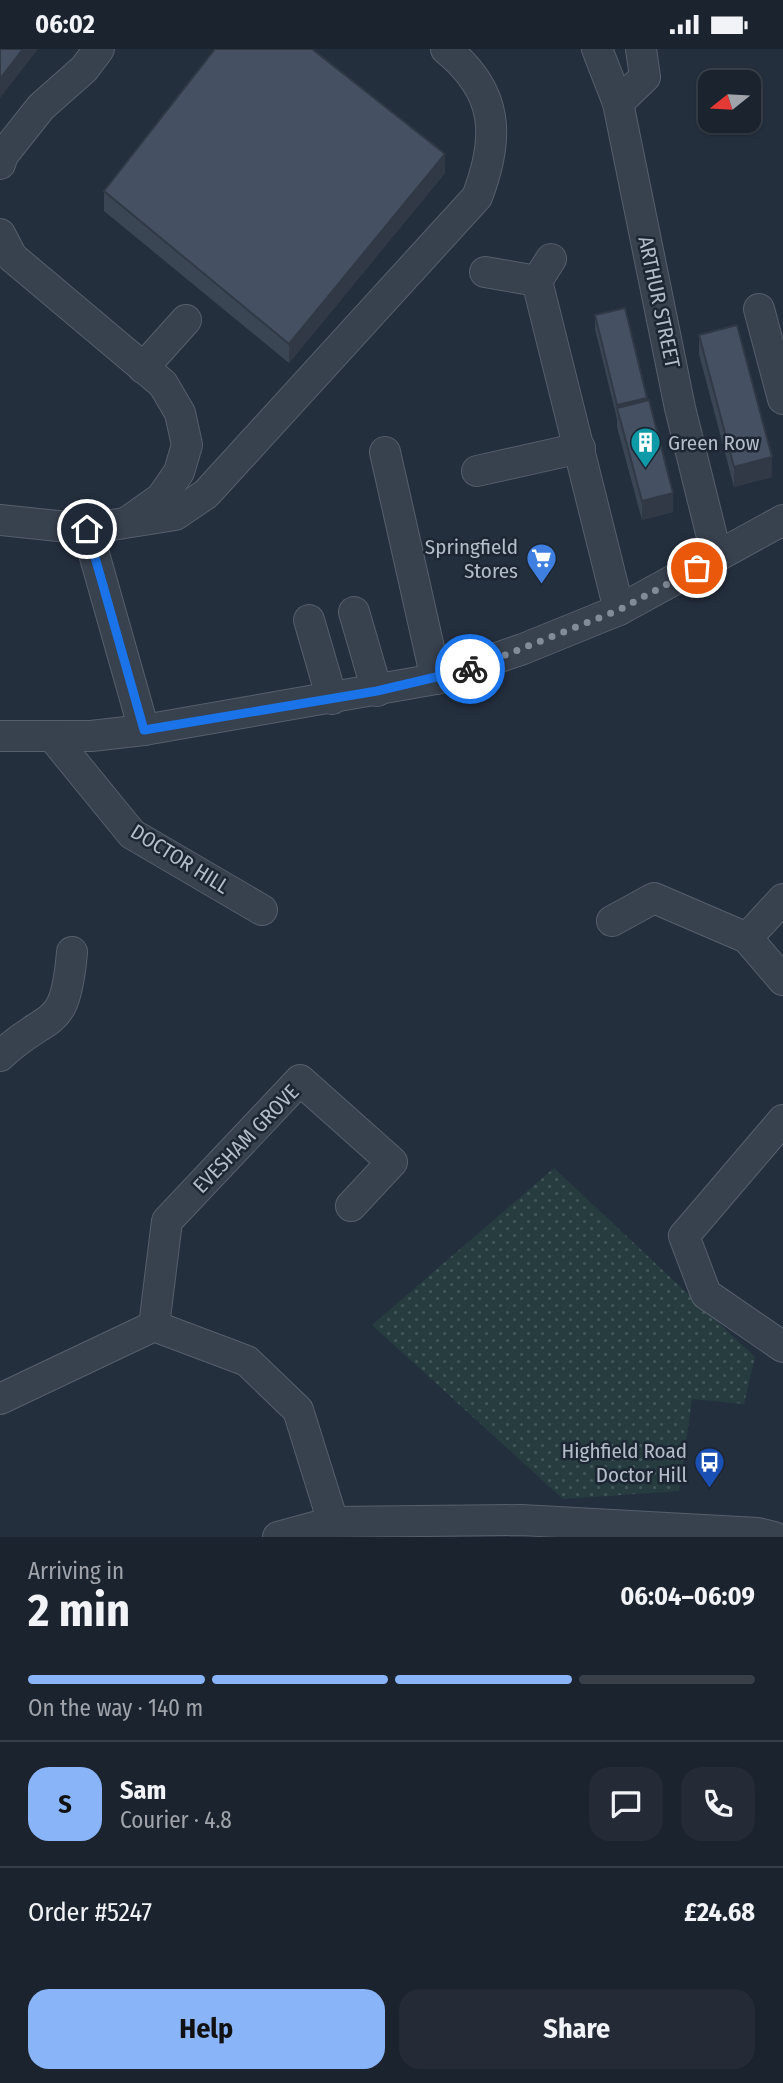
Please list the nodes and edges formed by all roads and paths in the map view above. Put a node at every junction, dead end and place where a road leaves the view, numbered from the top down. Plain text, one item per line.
1 (99, 49) edge
2 (446, 49) edge
3 (597, 49) edge
4 (641, 49) edge
5 (618, 103) junction
6 (0, 164) edge
7 (0, 234) edge
8 (485, 272) dead end
9 (759, 309) dead end
10 (186, 320) dead end
11 (143, 368) junction
12 (783, 398) edge
13 (580, 448) junction
14 (386, 452) dead end
15 (477, 471) dead end
16 (0, 520) edge
17 (783, 520) edge
18 (124, 524) junction
19 (87, 529) junction
20 (717, 557) junction
21 (619, 610) junction
22 (354, 612) dead end
23 (309, 620) dead end
24 (436, 679) junction
25 (377, 691) junction
26 (332, 699) junction
27 (144, 730) junction
28 (0, 736) edge
29 (52, 736) junction
30 (783, 899) edge
31 (262, 910) dead end
32 (612, 921) dead end
33 (747, 938) junction
34 (72, 952) dead end
35 (783, 980) edge
36 (9, 1048) edge
37 (783, 1120) edge
38 (351, 1206) dead end
39 (154, 1326) junction
40 (783, 1347) edge
41 (0, 1398) edge
42 (333, 1522) junction
43 (282, 1536) edge
44 (774, 1537) edge

1 - 6 street
2 - 18 street
3 - 5 street, ARTHUR STREET
4 - 5 street
5 - 20 street, ARTHUR STREET
7 - 11 street
8 - 13 street
9 - 12 street
10 - 11 street
11 - 18 street
13 - 15 street
13 - 21 street
14 - 24 street
16 - 19 street
17 - 20 street
18 - 19 street
19 - 27 street
20 - 21 street
21 - 24 street
22 - 25 street
23 - 26 street
24 - 25 street
25 - 26 street
26 - 27 street
27 - 29 street
28 - 29 street
29 - 31 street, DOCTOR HILL
30 - 33 street
32 - 33 street
33 - 35 street
34 - 36 street
37 - 40 street
38 - 39 street, EVESHAM GROVE
39 - 41 street
39 - 42 street
42 - 43 street
42 - 44 street

